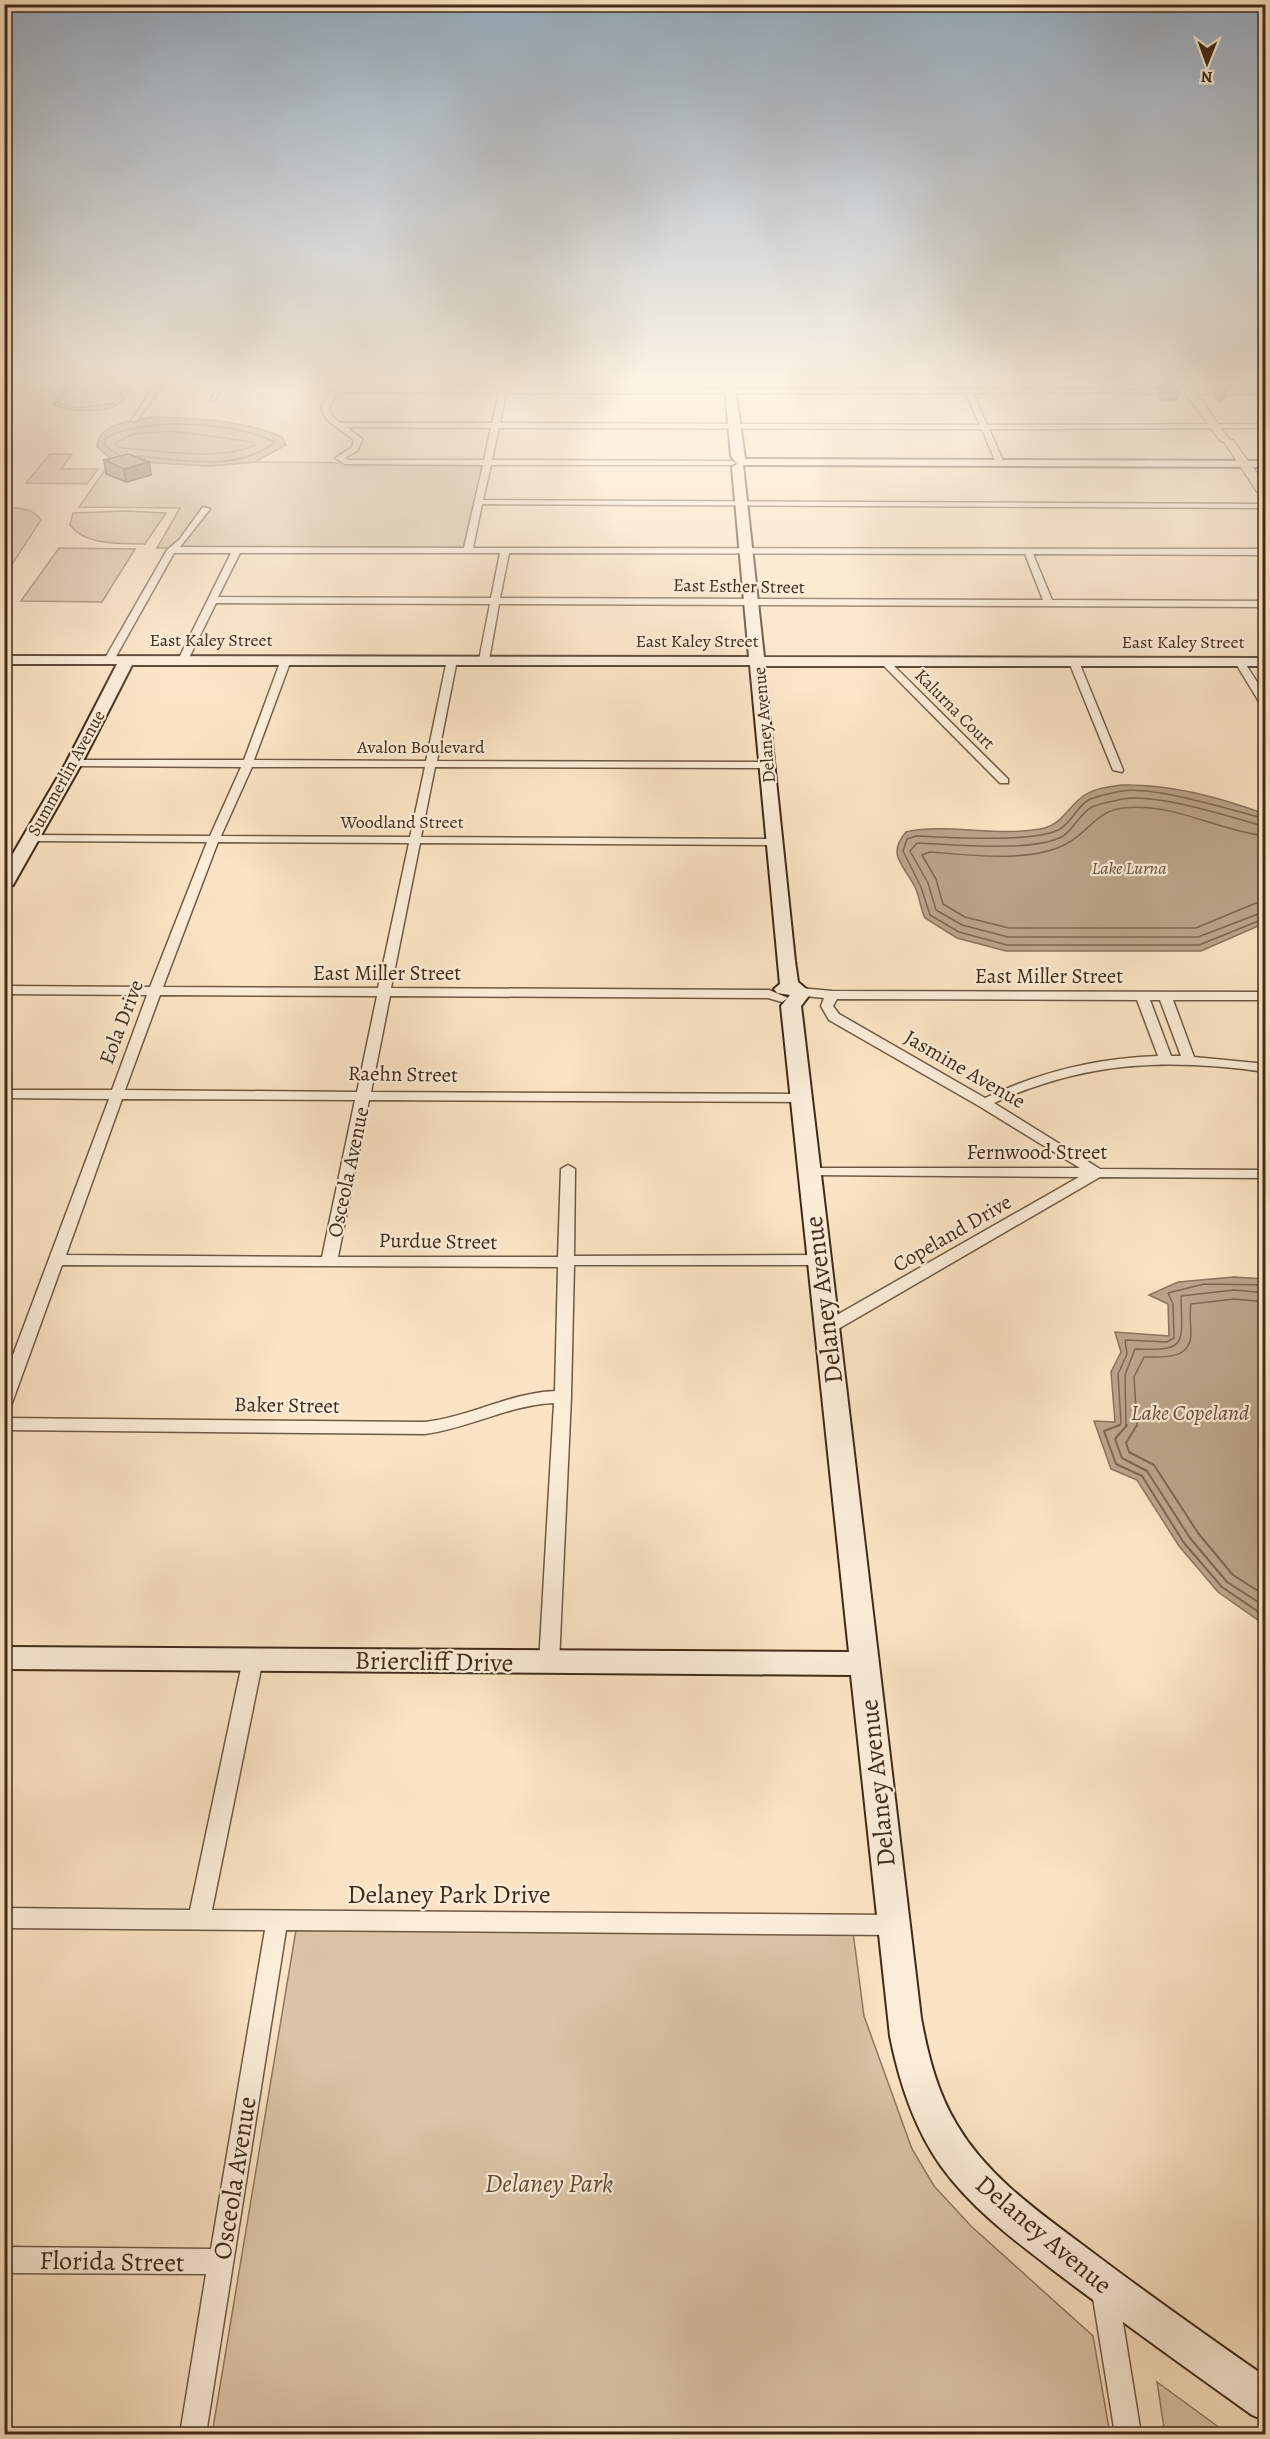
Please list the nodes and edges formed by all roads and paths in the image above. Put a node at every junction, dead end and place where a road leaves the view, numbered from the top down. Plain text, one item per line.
1 (481, 492) edge
2 (741, 492) edge
3 (479, 502) junction
4 (742, 504) junction
5 (1266, 506) edge
6 (206, 509) dead end
7 (171, 550) junction
8 (237, 550) junction
9 (468, 550) junction
10 (505, 550) junction
11 (746, 551) junction
12 (1028, 552) junction
13 (1266, 552) edge
14 (212, 600) junction
15 (495, 601) junction
16 (752, 602) junction
17 (1049, 603) junction
18 (1266, 604) edge
19 (4, 660) edge
20 (108, 660) junction
21 (128, 660) junction
22 (183, 660) junction
23 (286, 660) junction
24 (452, 660) junction
25 (484, 660) junction
26 (758, 661) junction
27 (884, 661) junction
28 (1074, 662) junction
29 (1240, 662) junction
30 (1266, 662) edge
31 (1266, 705) edge
32 (74, 763) junction
33 (248, 763) junction
34 (432, 763) junction
35 (768, 765) junction
36 (1118, 770) dead end
37 (1004, 781) dead end
38 (30, 838) junction
39 (214, 839) junction
40 (416, 840) junction
41 (775, 842) junction
42 (4, 885) edge
43 (4, 990) edge
44 (155, 991) junction
45 (384, 993) junction
46 (790, 994) junction
47 (832, 995) junction
48 (1142, 995) junction
49 (1165, 996) junction
50 (1266, 996) edge
51 (1166, 1060) junction
52 (1189, 1060) junction
53 (1266, 1068) edge
54 (4, 1094) edge
55 (116, 1095) junction
56 (364, 1095) junction
57 (801, 1098) junction
58 (984, 1103) junction
59 (568, 1169) dead end
60 (809, 1171) junction
61 (1097, 1173) junction
62 (1266, 1174) edge
63 (57, 1260) junction
64 (818, 1260) junction
65 (329, 1261) junction
66 (567, 1261) junction
67 (827, 1328) junction
68 (563, 1397) junction
69 (4, 1403) edge
70 (4, 1424) edge
71 (4, 1658) edge
72 (253, 1659) junction
73 (549, 1663) junction
74 (863, 1664) junction
75 (4, 1918) edge
76 (199, 1918) junction
77 (277, 1921) junction
78 (893, 1925) junction
79 (4, 2260) edge
80 (220, 2262) junction
81 (1103, 2285) junction
82 (1266, 2401) edge
83 (193, 2434) edge
84 (1128, 2434) edge

1 - 3 street
2 - 4 street, Delaney Avenue
3 - 4 street
3 - 9 street
4 - 5 street
4 - 11 street, Delaney Avenue
6 - 7 street
7 - 8 street
7 - 20 street
8 - 9 street
8 - 14 street
9 - 10 street
10 - 11 street
10 - 15 street
11 - 12 street
11 - 16 street, Delaney Avenue
12 - 13 street
12 - 17 street
14 - 15 street, East Esther Street
14 - 22 street
15 - 16 street, East Esther Street
15 - 25 street
16 - 17 street, East Esther Street
16 - 26 street, Delaney Avenue
17 - 18 street, East Esther Street
19 - 20 street
20 - 21 street, East Kaley Street
21 - 22 street, East Kaley Street
21 - 32 street, Summerlin Avenue
22 - 23 street, East Kaley Street
23 - 24 street, East Kaley Street
23 - 33 street, Eola Drive
24 - 25 street, East Kaley Street
24 - 34 street, Osceola Avenue
25 - 26 street, East Kaley Street
26 - 27 street, East Kaley Street
26 - 35 street, Delaney Avenue
27 - 28 street, East Kaley Street
27 - 37 street, Kalurna Court
28 - 29 street, East Kaley Street
28 - 36 street
29 - 30 street, East Kaley Street
29 - 31 street
32 - 33 street, Avalon Boulevard
32 - 38 street, Summerlin Avenue
33 - 34 street, Avalon Boulevard
33 - 39 street, Eola Drive
34 - 35 street, Avalon Boulevard
34 - 40 street, Osceola Avenue
35 - 41 street, Delaney Avenue
38 - 39 street, Woodland Street
38 - 42 street, Summerlin Avenue
39 - 40 street, Woodland Street
39 - 44 street, Eola Drive
40 - 41 street, Woodland Street
40 - 45 street, Osceola Avenue
41 - 46 street, Delaney Avenue
43 - 44 street, East Miller Street
44 - 45 street, East Miller Street
44 - 55 street, Eola Drive
45 - 46 street, East Miller Street
45 - 56 street, Osceola Avenue
46 - 47 street, East Miller Street
46 - 57 street, Delaney Avenue
47 - 48 street, East Miller Street
47 - 58 street, Jasmine Avenue
48 - 49 street, East Miller Street
48 - 51 street
49 - 50 street, East Miller Street
49 - 52 street
51 - 52 street
51 - 58 street
52 - 53 street
54 - 55 street, Raehn Street
55 - 56 street, Raehn Street
55 - 63 street, Eola Drive
56 - 57 street, Raehn Street
56 - 65 street, Osceola Avenue
57 - 60 street, Delaney Avenue
58 - 61 street, Jasmine Avenue
59 - 66 street
60 - 61 street, Fernwood Street
60 - 64 street, Delaney Avenue
61 - 62 street, Fernwood Street
61 - 67 street, Copeland Drive
63 - 65 street, Purdue Street
63 - 69 street, Eola Drive
64 - 66 street, Purdue Street
64 - 67 street, Delaney Avenue
65 - 66 street, Purdue Street
66 - 68 street
67 - 74 street, Delaney Avenue
68 - 70 street, Baker Street
68 - 73 street
71 - 72 street, Briercliff Drive
72 - 73 street, Briercliff Drive
72 - 76 street
73 - 74 street, Briercliff Drive
74 - 78 street, Delaney Avenue
75 - 76 street, Delaney Park Drive
76 - 77 street, Delaney Park Drive
77 - 78 street, Delaney Park Drive
77 - 80 street, Osceola Avenue
78 - 81 street, Delaney Avenue
79 - 80 street, Florida Street
80 - 83 street, Osceola Avenue
81 - 82 street, Delaney Avenue
81 - 84 street

